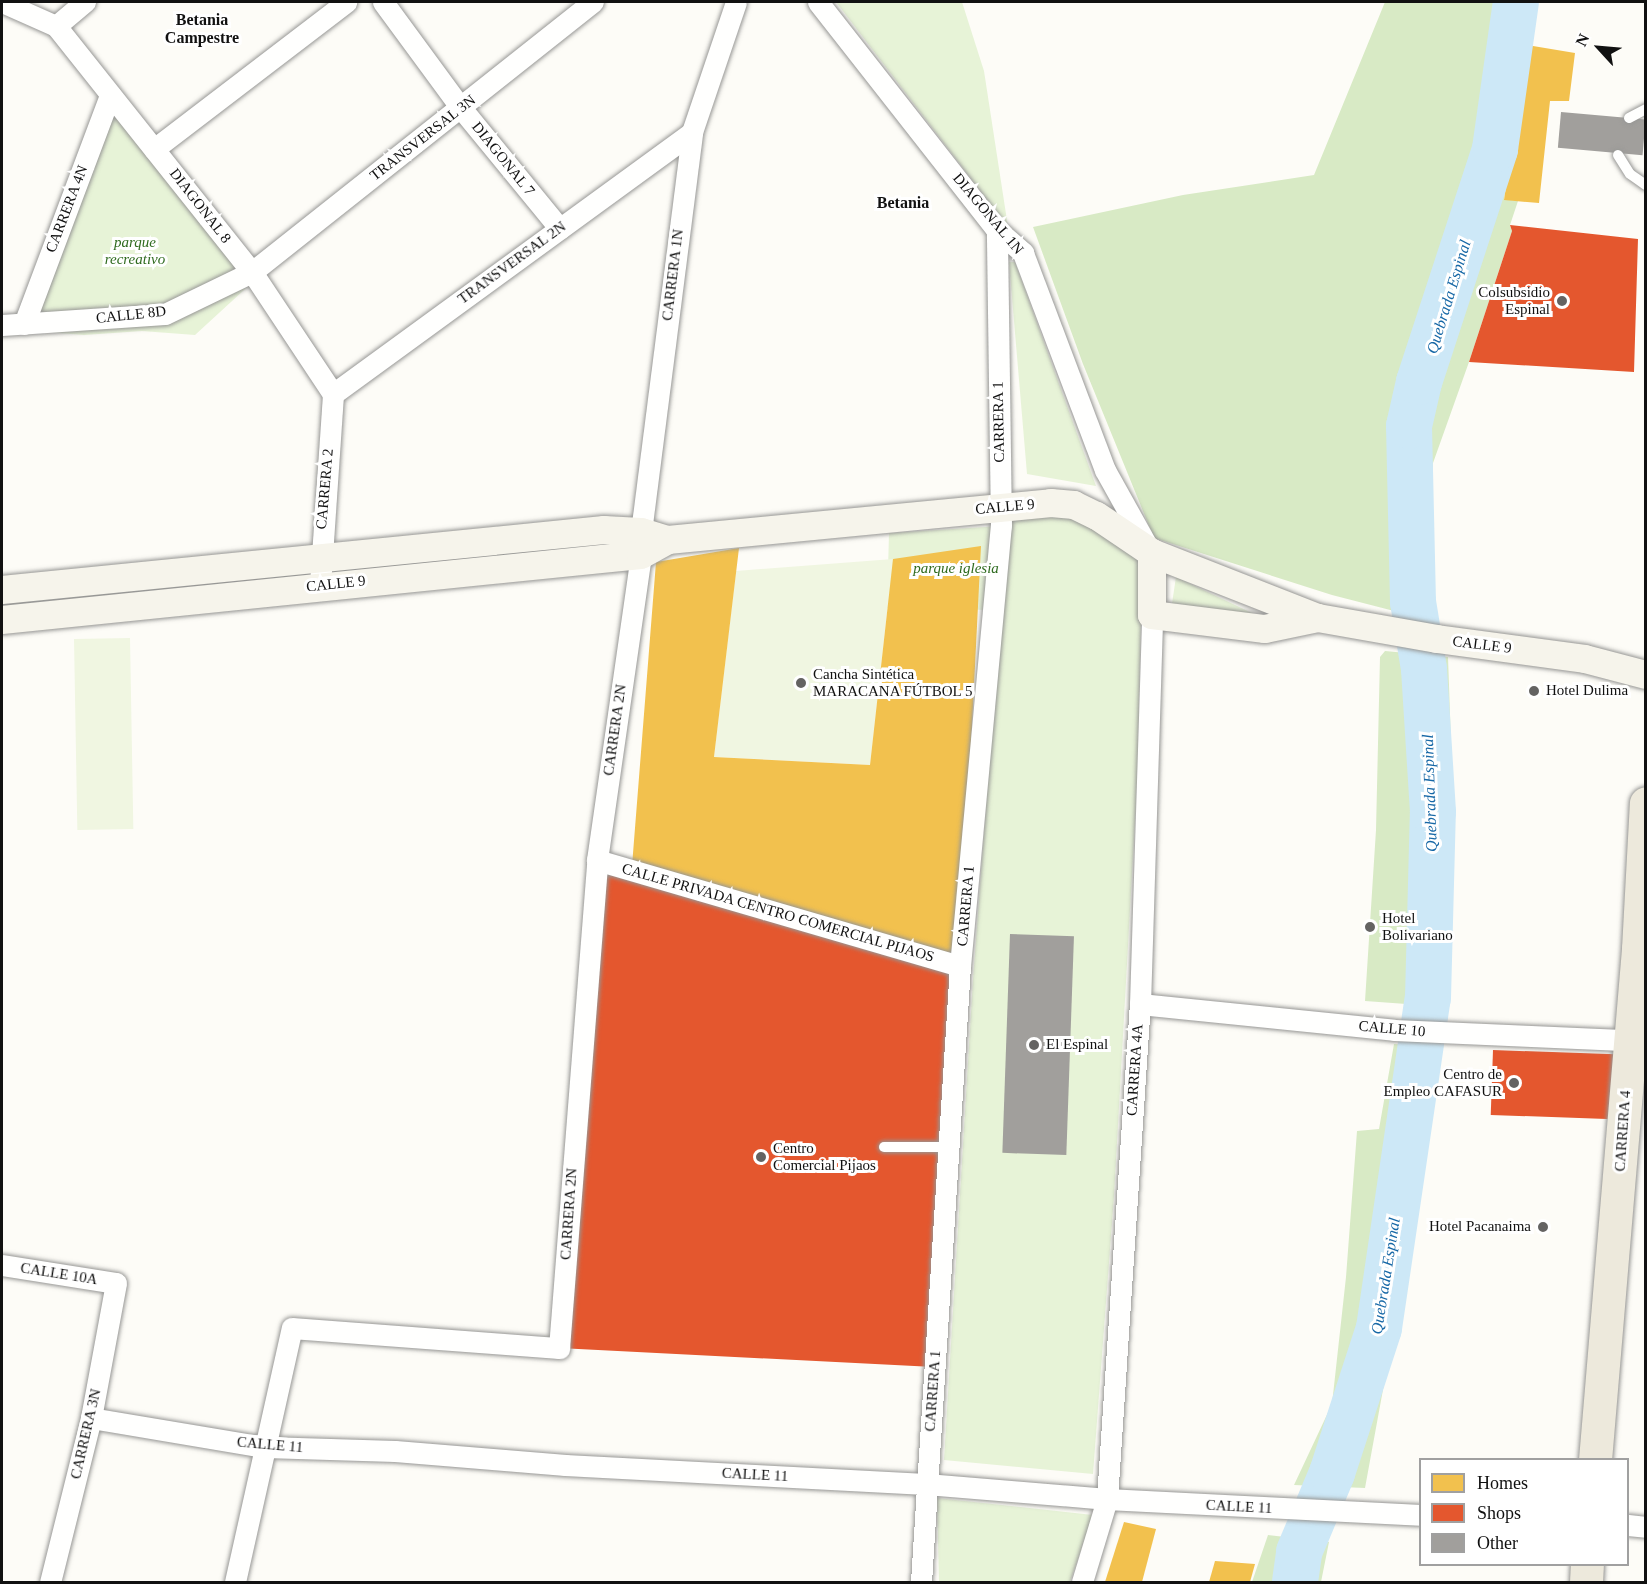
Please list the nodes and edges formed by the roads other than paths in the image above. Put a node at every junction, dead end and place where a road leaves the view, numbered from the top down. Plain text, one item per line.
1 (2, 2) edge
2 (85, 2) edge
3 (346, 2) edge
4 (383, 2) edge
5 (593, 2) edge
6 (736, 2) edge
7 (818, 2) edge
8 (56, 26) junction
9 (110, 95) junction
10 (461, 108) junction
11 (1646, 109) edge
12 (1629, 118) dead end
13 (692, 132) junction
14 (154, 148) junction
15 (1618, 155) dead end
16 (1646, 185) edge
17 (560, 229) junction
18 (997, 230) junction
19 (252, 272) junction
20 (24, 324) junction
21 (2, 325) edge
22 (333, 393) junction
23 (1000, 506) junction
24 (641, 543) junction
25 (1152, 553) junction
26 (320, 556) junction
27 (320, 585) junction
28 (2, 590) edge
29 (1152, 615) junction
30 (1318, 618) junction
31 (2, 620) edge
32 (1646, 675) edge
33 (1646, 803) edge
34 (597, 860) junction
35 (960, 966) junction
36 (1140, 1004) junction
37 (1637, 1041) edge
38 (884, 1147) dead end
39 (950, 1147) junction
40 (2, 1265) edge
41 (116, 1283) joint
42 (91, 1418) junction
43 (265, 1447) junction
44 (1595, 1458) edge
45 (926, 1484) junction
46 (1107, 1499) junction
47 (1419, 1515) edge
48 (1629, 1526) edge
49 (1646, 1527) edge
50 (1587, 1566) edge
51 (50, 1582) edge
52 (235, 1582) edge
53 (921, 1582) edge
54 (1082, 1582) edge
55 (1586, 1582) edge

1 - 8 street
2 - 8 street
3 - 14 street
4 - 10 street, DIAGONAL 7
5 - 10 street, TRANSVERSAL 3N
6 - 13 street, CARRERA 1N
7 - 18 street, DIAGONAL 1N
8 - 9 street, DIAGONAL 8
9 - 14 street, DIAGONAL 8
9 - 20 street, CARRERA 4N
10 - 17 street, DIAGONAL 7
10 - 19 street, TRANSVERSAL 3N
11 - 12 lane
13 - 17 street, TRANSVERSAL 2N
13 - 24 street, CARRERA 1N
14 - 19 street, DIAGONAL 8
15 - 16 lane
17 - 22 street, TRANSVERSAL 2N
18 - 23 street, CARRERA 1
18 - 25 street, DIAGONAL 1N
19 - 20 street, CALLE 8D
19 - 22 street, DIAGONAL 8
20 - 21 street, CALLE 8D
22 - 26 street, CARRERA 2
23 - 24 street, CALLE 9
23 - 25 street, CALLE 9
23 - 35 street, CARRERA 1
24 - 26 street, CALLE 9
24 - 27 street, CALLE 9
24 - 34 street, CARRERA 2N
25 - 29 street, CARRERA 4A
25 - 30 street, CALLE 9
26 - 27 street, CARRERA 2
26 - 28 street, CALLE 9
27 - 31 street, CALLE 9
29 - 30 street, CALLE 9
29 - 36 street, CARRERA 4A
30 - 32 street, CALLE 9
33 - 37 main road, CARRERA 4
34 - 35 street, CALLE PRIVADA CENTRO COMERCIAL PIJAOS
34 - 43 street, CARRERA 2N
35 - 39 street, CARRERA 1
36 - 37 street, CALLE 10
36 - 46 street, CARRERA 4A
37 - 44 main road, CARRERA 4
38 - 39 lane
39 - 45 street, CARRERA 1
40 - 41 street, CALLE 10A
41 - 42 street, CARRERA 3N
42 - 43 street, CALLE 11
42 - 51 street, CARRERA 3N
43 - 45 street, CALLE 11
43 - 52 street, CARRERA 2N
45 - 46 street, CALLE 11
45 - 53 street, CARRERA 1
46 - 47 street, CALLE 11
46 - 54 street, CARRERA 4A
48 - 49 street
50 - 55 main road

